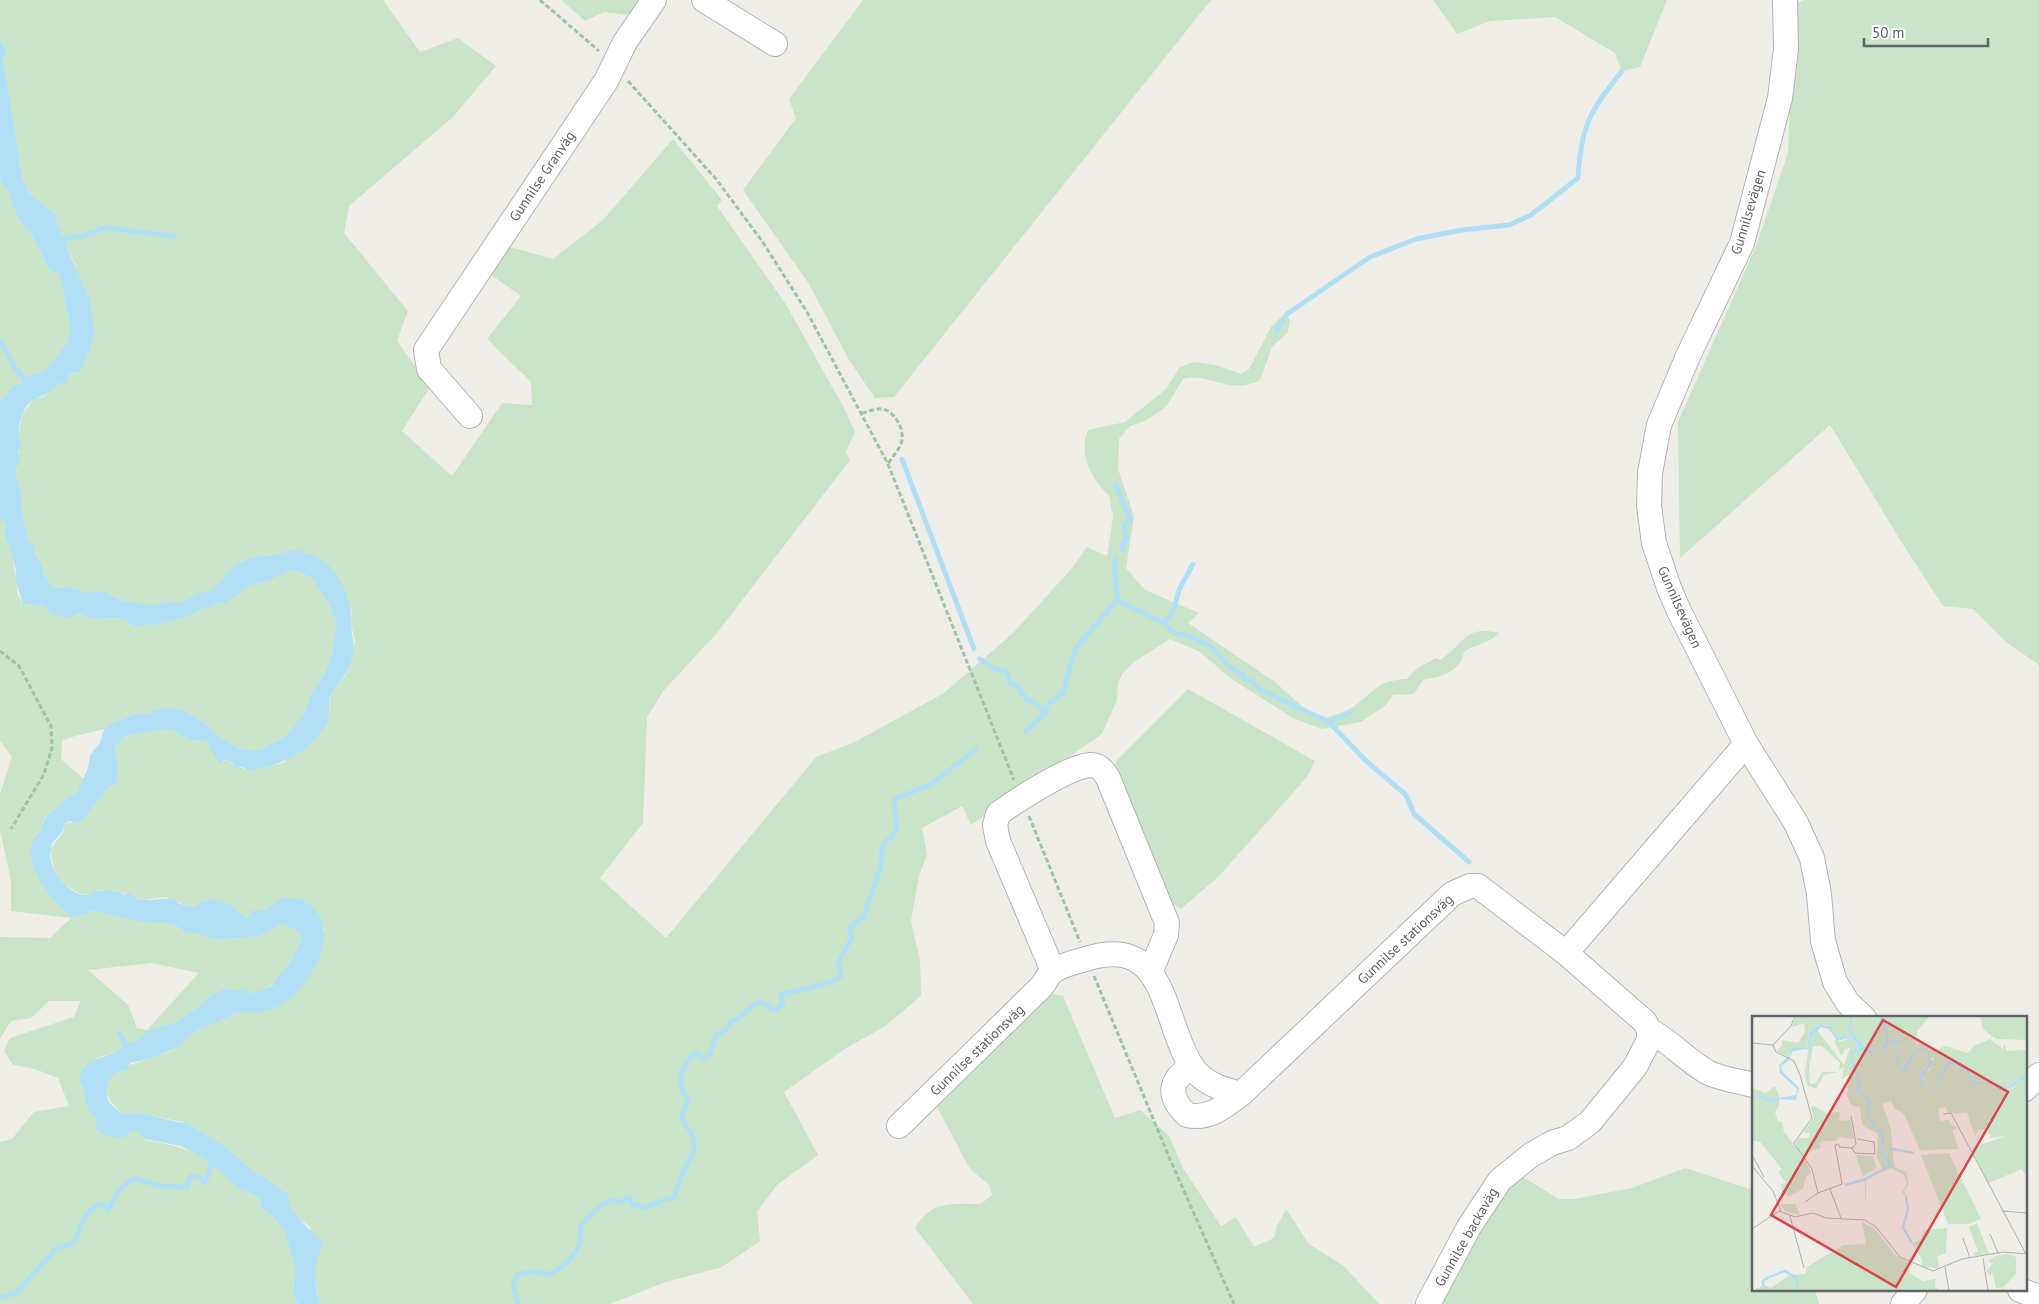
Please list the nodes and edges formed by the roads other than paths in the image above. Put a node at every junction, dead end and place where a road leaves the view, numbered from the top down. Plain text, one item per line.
1 (654, 0) edge
2 (704, 0) edge
3 (1785, 0) edge
4 (775, 44) dead end
5 (470, 416) dead end
6 (1746, 744) junction
7 (1566, 953) junction
8 (1151, 970) junction
9 (1053, 971) junction
10 (1862, 1016) edge
11 (1649, 1030) junction
12 (1192, 1066) junction
13 (2039, 1075) edge
14 (1752, 1085) edge
15 (2026, 1088) edge
16 (1240, 1094) junction
17 (899, 1126) dead end
18 (1912, 1292) edge
19 (2025, 1292) edge
20 (2039, 1297) edge
21 (1428, 1304) edge
22 (1903, 1304) edge

1 - 5 street, Gunnilse Granväg
2 - 4 street
3 - 6 street, Gunnilsevägen
6 - 7 street
6 - 10 street, Gunnilsevägen
7 - 11 street
7 - 16 street, Gunnilse stationsväg
8 - 9 street
8 - 9 street
8 - 12 street
9 - 17 street, Gunnilse stationsväg
11 - 14 street
11 - 21 street, Gunnilse backaväg
12 - 16 street
12 - 16 street, Gunnilse stationsväg
13 - 15 street
18 - 22 street
19 - 20 street

